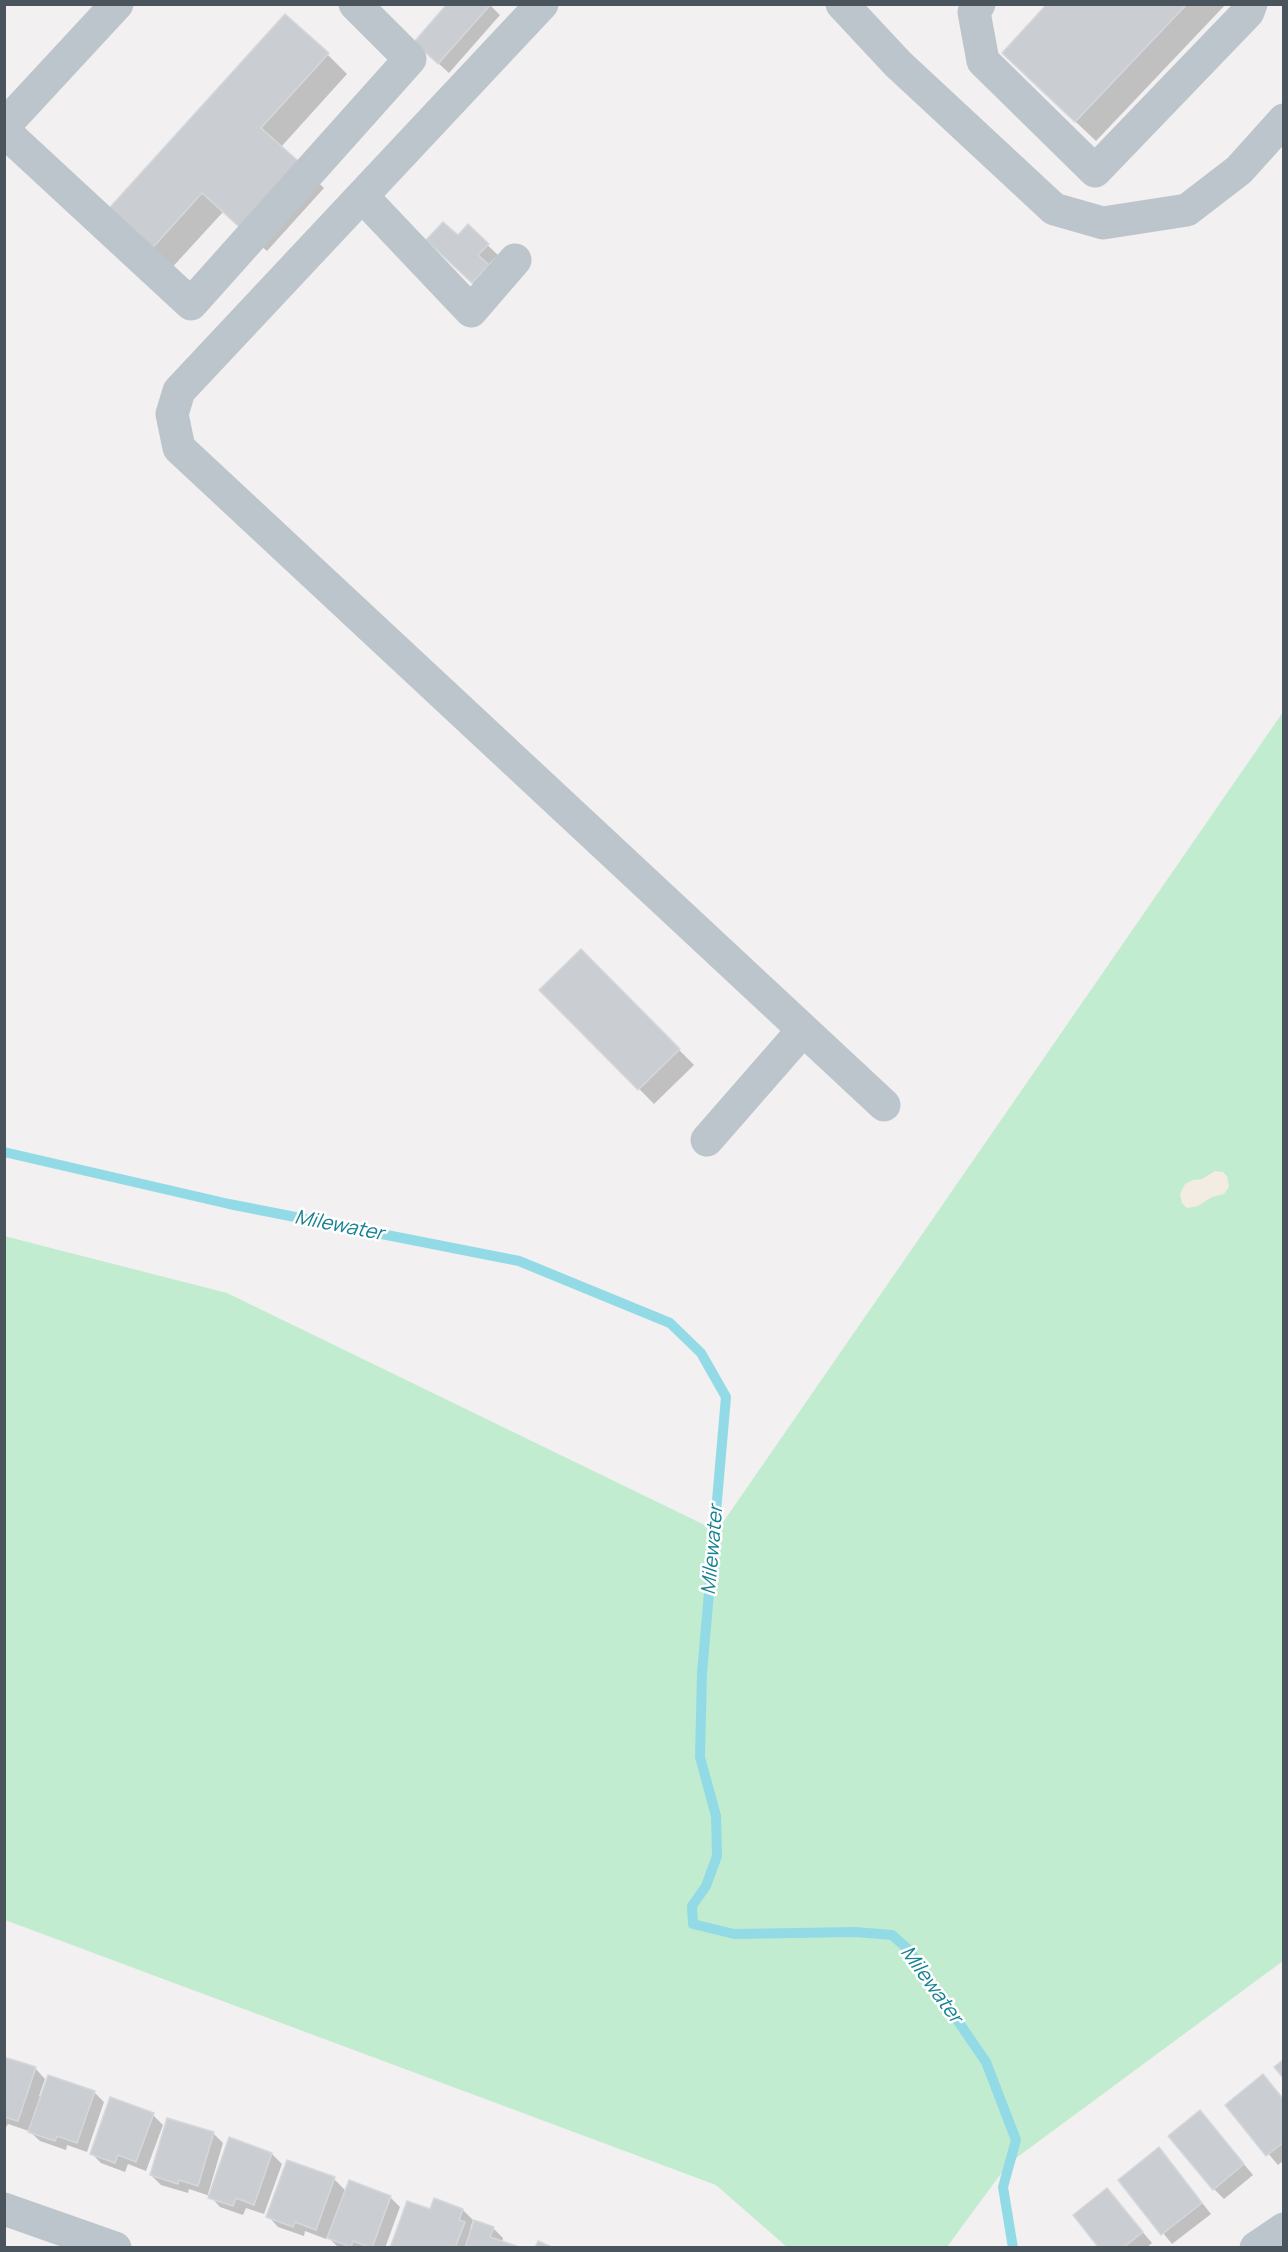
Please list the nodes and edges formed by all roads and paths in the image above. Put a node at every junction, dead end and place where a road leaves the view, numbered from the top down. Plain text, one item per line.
1 (117, 4) edge
2 (355, 4) edge
3 (542, 4) edge
4 (842, 4) edge
5 (980, 4) edge
6 (1251, 4) edge
7 (1284, 120) edge
8 (4, 129) edge
9 (362, 196) junction
10 (515, 260) dead end
11 (803, 1030) junction
12 (884, 1105) dead end
13 (707, 1140) dead end
14 (4, 2209) edge
15 (1284, 2229) edge
16 (115, 2247) edge
17 (1256, 2247) edge

1 - 8 street
2 - 8 street
3 - 9 street
4 - 7 street
5 - 6 street
9 - 10 street
9 - 11 street
11 - 12 street
11 - 13 street
14 - 16 street
15 - 17 street

